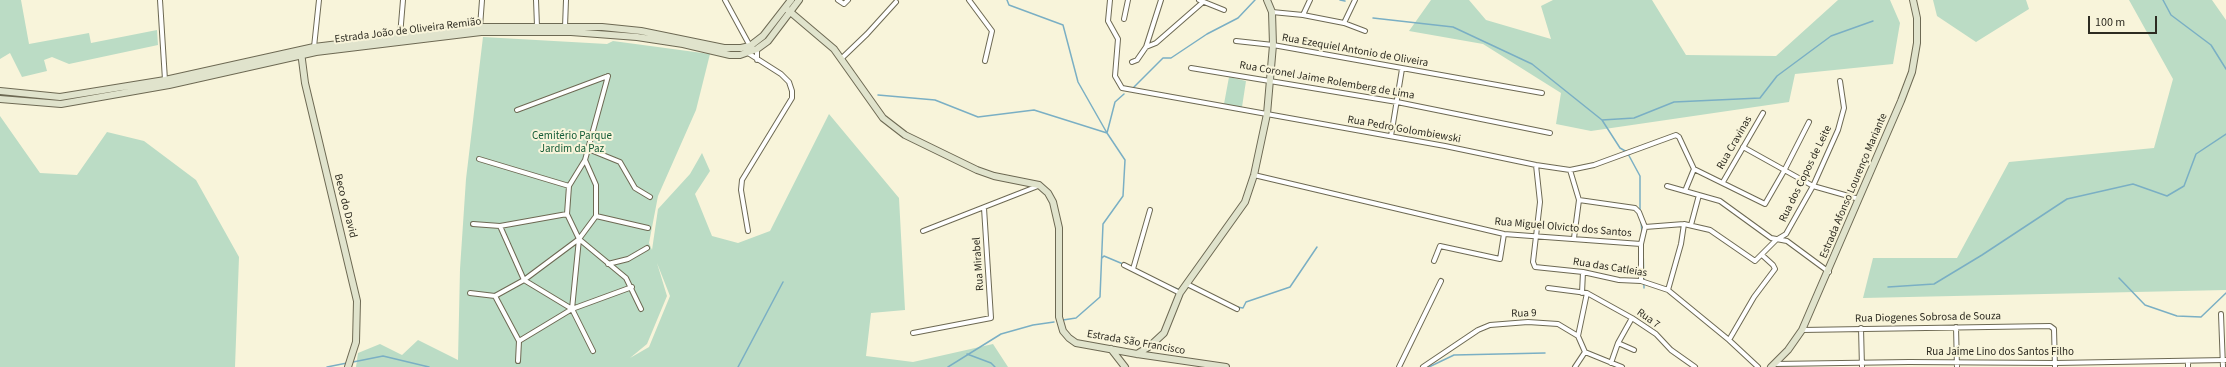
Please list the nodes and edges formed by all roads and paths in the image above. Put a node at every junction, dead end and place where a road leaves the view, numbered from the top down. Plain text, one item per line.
1 (160, 0) edge
2 (319, 0) edge
3 (403, 0) edge
4 (482, 0) edge
5 (536, 0) edge
6 (566, 0) edge
7 (725, 0) edge
8 (791, 0) edge
9 (798, 0) edge
10 (838, 0) edge
11 (848, 0) edge
12 (969, 0) edge
13 (1110, 0) edge
14 (1128, 0) edge
15 (1160, 0) edge
16 (1267, 0) edge
17 (1310, 0) edge
18 (1356, 0) edge
19 (1913, 0) edge
20 (1201, 1) edge
21 (896, 2) dead end
22 (788, 10) junction
23 (1224, 10) dead end
24 (1272, 12) junction
25 (1303, 15) junction
26 (1124, 20) dead end
27 (1344, 23) junction
28 (537, 26) junction
29 (480, 27) junction
30 (564, 27) junction
31 (602, 27) junction
32 (613, 28) junction
33 (1365, 31) dead end
34 (601, 35) junction
35 (400, 36) junction
36 (612, 36) junction
37 (1236, 41) dead end
38 (1273, 45) junction
39 (750, 46) junction
40 (314, 47) junction
41 (1146, 47) junction
42 (757, 49) junction
43 (301, 52) junction
44 (748, 53) junction
45 (842, 58) junction
46 (757, 60) junction
47 (985, 61) dead end
48 (1132, 62) dead end
49 (1191, 68) dead end
50 (1402, 69) junction
51 (165, 80) junction
52 (1271, 81) junction
53 (1840, 81) dead end
54 (0, 91) edge
55 (1542, 93) dead end
56 (0, 99) edge
57 (1397, 102) junction
58 (517, 110) dead end
59 (1763, 113) dead end
60 (1267, 114) junction
61 (1809, 122) dead end
62 (1550, 133) dead end
63 (1391, 136) junction
64 (1743, 147) junction
65 (588, 149) junction
66 (479, 159) dead end
67 (585, 160) junction
68 (1536, 165) junction
69 (1694, 169) junction
70 (1570, 170) junction
71 (1784, 171) junction
72 (1254, 175) junction
73 (1723, 182) junction
74 (1040, 185) junction
75 (569, 186) junction
76 (1667, 186) dead end
77 (1813, 186) junction
78 (1685, 191) junction
79 (1699, 195) junction
80 (650, 197) dead end
81 (1859, 198) junction
82 (1579, 200) junction
83 (984, 208) junction
84 (1150, 210) dead end
85 (567, 214) junction
86 (596, 216) junction
87 (473, 224) dead end
88 (1684, 224) junction
89 (1691, 225) junction
90 (500, 226) junction
91 (1645, 227) junction
92 (648, 228) dead end
93 (748, 231) dead end
94 (923, 231) dead end
95 (1504, 234) junction
96 (1537, 235) junction
97 (1574, 238) junction
98 (579, 239) junction
99 (1776, 240) junction
100 (1641, 244) junction
101 (647, 248) dead end
102 (1762, 255) junction
103 (1434, 260) dead end
104 (1756, 261) joint
105 (608, 264) junction
106 (1124, 265) dead end
107 (1133, 269) junction
108 (1583, 272) junction
109 (1828, 272) junction
110 (524, 280) junction
111 (1441, 281) dead end
112 (1641, 281) junction
113 (1187, 284) junction
114 (632, 286) junction
115 (1548, 288) dead end
116 (1668, 290) junction
117 (470, 293) dead end
118 (1180, 293) junction
119 (1584, 293) junction
120 (495, 296) junction
121 (572, 309) junction
122 (641, 309) dead end
123 (1236, 309) dead end
124 (2221, 314) dead end
125 (1632, 318) junction
126 (1956, 327) junction
127 (1861, 328) junction
128 (1802, 330) junction
129 (913, 333) dead end
130 (1578, 336) junction
131 (519, 340) junction
132 (1729, 340) junction
133 (1618, 343) junction
134 (1111, 349) junction
135 (1634, 350) dead end
136 (593, 351) dead end
137 (1585, 352) junction
138 (1137, 354) junction
139 (2224, 360) edge
140 (518, 361) dead end
141 (2188, 361) junction
142 (2154, 362) junction
143 (1611, 363) junction
144 (1862, 365) edge
145 (1957, 365) edge
146 (2055, 365) edge
147 (1772, 366) edge
148 (348, 367) edge
149 (1125, 367) edge
150 (1226, 367) edge
151 (1399, 367) edge
152 (1423, 367) edge
153 (1575, 367) edge
154 (1622, 367) edge
155 (1695, 367) edge
156 (1758, 367) edge
157 (2154, 367) edge
158 (2188, 367) edge
159 (2223, 367) edge

1 - 51 street
2 - 40 street
3 - 35 street
4 - 29 street
5 - 28 street
6 - 30 street
7 - 39 street
8 - 22 main road, Estrada João de Oliveira Remião
9 - 22 main road, Estrada João de Oliveira Remião
10 - 11 street
12 - 47 street
13 - 60 street, Rua Pedro Golombiewski
14 - 26 street
15 - 41 street
16 - 24 main road
17 - 25 street
18 - 27 street
19 - 81 main road, Estrada Afonso Lourenço Mariante
20 - 23 street
20 - 41 street
21 - 45 street
22 - 39 main road, Estrada João de Oliveira Remião
22 - 42 main road, Estrada João de Oliveira Remião
22 - 45 main road
24 - 25 street
24 - 38 main road
25 - 27 street
27 - 33 street
28 - 29 main road, Estrada João de Oliveira Remião
28 - 30 main road, Estrada João de Oliveira Remião
29 - 35 main road, Estrada João de Oliveira Remião
30 - 31 main road, Estrada João de Oliveira Remião
31 - 32 main road, Estrada João de Oliveira Remião
31 - 34 main road
32 - 36 main road
32 - 39 main road, Estrada João de Oliveira Remião
34 - 36 main road, Estrada João de Oliveira Remião
34 - 43 main road, Estrada João de Oliveira Remião
35 - 40 main road, Estrada João de Oliveira Remião
36 - 44 main road, Estrada João de Oliveira Remião
37 - 38 street, Rua Ezequiel Antonio de Oliveira
38 - 50 street, Rua Ezequiel Antonio de Oliveira
38 - 52 main road
40 - 43 main road, Estrada João de Oliveira Remião
41 - 48 street
42 - 44 main road, Estrada João de Oliveira Remião
42 - 46 street
43 - 51 main road, Estrada João de Oliveira Remião
43 - 56 main road, Estrada João de Oliveira Remião
43 - 148 main road, Beco do David
44 - 46 street
45 - 74 main road
46 - 93 street
49 - 52 street, Rua Coronel Jaime Rolemberg de Lima
50 - 55 street, Rua Ezequiel Antonio de Oliveira
50 - 57 street
51 - 54 main road, Estrada João de Oliveira Remião
52 - 57 street, Rua Coronel Jaime Rolemberg de Lima
52 - 60 main road
53 - 77 street, Rua dos Copos de Leite
57 - 62 street, Rua Coronel Jaime Rolemberg de Lima
57 - 63 street
58 - 65 street
59 - 64 street, Rua Cravinas
60 - 63 street, Rua Pedro Golombiewski
60 - 72 main road
61 - 71 street
63 - 68 street, Rua Pedro Golombiewski
64 - 71 street
64 - 73 street, Rua Cravinas
65 - 67 street
65 - 80 street
66 - 75 street
67 - 75 street
67 - 86 street
68 - 70 street, Rua Pedro Golombiewski
68 - 96 street
69 - 70 street, Rua Pedro Golombiewski
69 - 73 street
69 - 78 street
70 - 82 street
71 - 73 street
71 - 77 street
72 - 95 street, Rua Miguel Olvicto dos Santos
72 - 113 main road
74 - 83 street
74 - 134 main road, Estrada São Francisco
75 - 85 street
76 - 78 street
77 - 81 street
77 - 99 street, Rua dos Copos de Leite
78 - 79 street
79 - 89 street
79 - 99 street
81 - 109 main road, Estrada Afonso Lourenço Mariante
82 - 91 street
82 - 97 street
83 - 94 street
83 - 129 street, Rua Mirabel
84 - 107 street
85 - 90 street
85 - 98 street
86 - 92 street
86 - 98 street
87 - 90 street
88 - 89 street, Rua Miguel Olvicto dos Santos
88 - 91 street, Rua Miguel Olvicto dos Santos
88 - 116 street
89 - 104 street, Rua Miguel Olvicto dos Santos
90 - 110 street
91 - 100 street, Rua Miguel Olvicto dos Santos
95 - 96 street, Rua Miguel Olvicto dos Santos
95 - 103 street
96 - 97 street, Rua Miguel Olvicto dos Santos
96 - 108 street, Rua das Catleias
97 - 100 street, Rua Miguel Olvicto dos Santos
98 - 105 street
98 - 110 street
98 - 121 street
99 - 102 street, Rua dos Copos de Leite
99 - 109 street
100 - 112 street
101 - 105 street
102 - 104 street, Rua dos Copos de Leite
102 - 132 street
105 - 114 street
106 - 107 street
107 - 118 street
108 - 112 street, Rua das Catleias
108 - 119 street
109 - 128 main road, Estrada Afonso Lourenço Mariante
110 - 120 street
110 - 121 street
111 - 151 street
112 - 116 street, Rua das Catleias
113 - 118 main road
113 - 123 street
114 - 121 street
114 - 122 street
115 - 119 street
116 - 132 street, Rua das Catleias
117 - 120 street
118 - 138 main road
119 - 125 street, Rua 7
119 - 130 street
120 - 131 street
121 - 131 street
121 - 136 street
124 - 139 street
125 - 133 street
125 - 155 street, Rua 7
126 - 127 street, Rua Diogenes Sobrosa de Souza
126 - 145 street
126 - 146 street, Rua Diogenes Sobrosa de Souza
127 - 128 street, Rua Diogenes Sobrosa de Souza
127 - 144 street
128 - 147 main road, Estrada Afonso Lourenço Mariante
130 - 137 street
130 - 152 street, Rua 9
131 - 140 street
132 - 156 street, Rua das Catleias
133 - 135 street
133 - 143 street
134 - 138 main road, Estrada São Francisco
134 - 149 main road
137 - 143 street
137 - 153 street
138 - 150 main road, Estrada São Francisco
139 - 141 street, Rua Jaime Lino dos Santos Filho
139 - 159 street
141 - 142 street, Rua Jaime Lino dos Santos Filho
141 - 158 street
142 - 146 street, Rua Jaime Lino dos Santos Filho
142 - 157 street
143 - 154 street
144 - 145 street, Rua Jaime Lino dos Santos Filho
144 - 147 street, Rua Jaime Lino dos Santos Filho
145 - 146 street, Rua Jaime Lino dos Santos Filho

